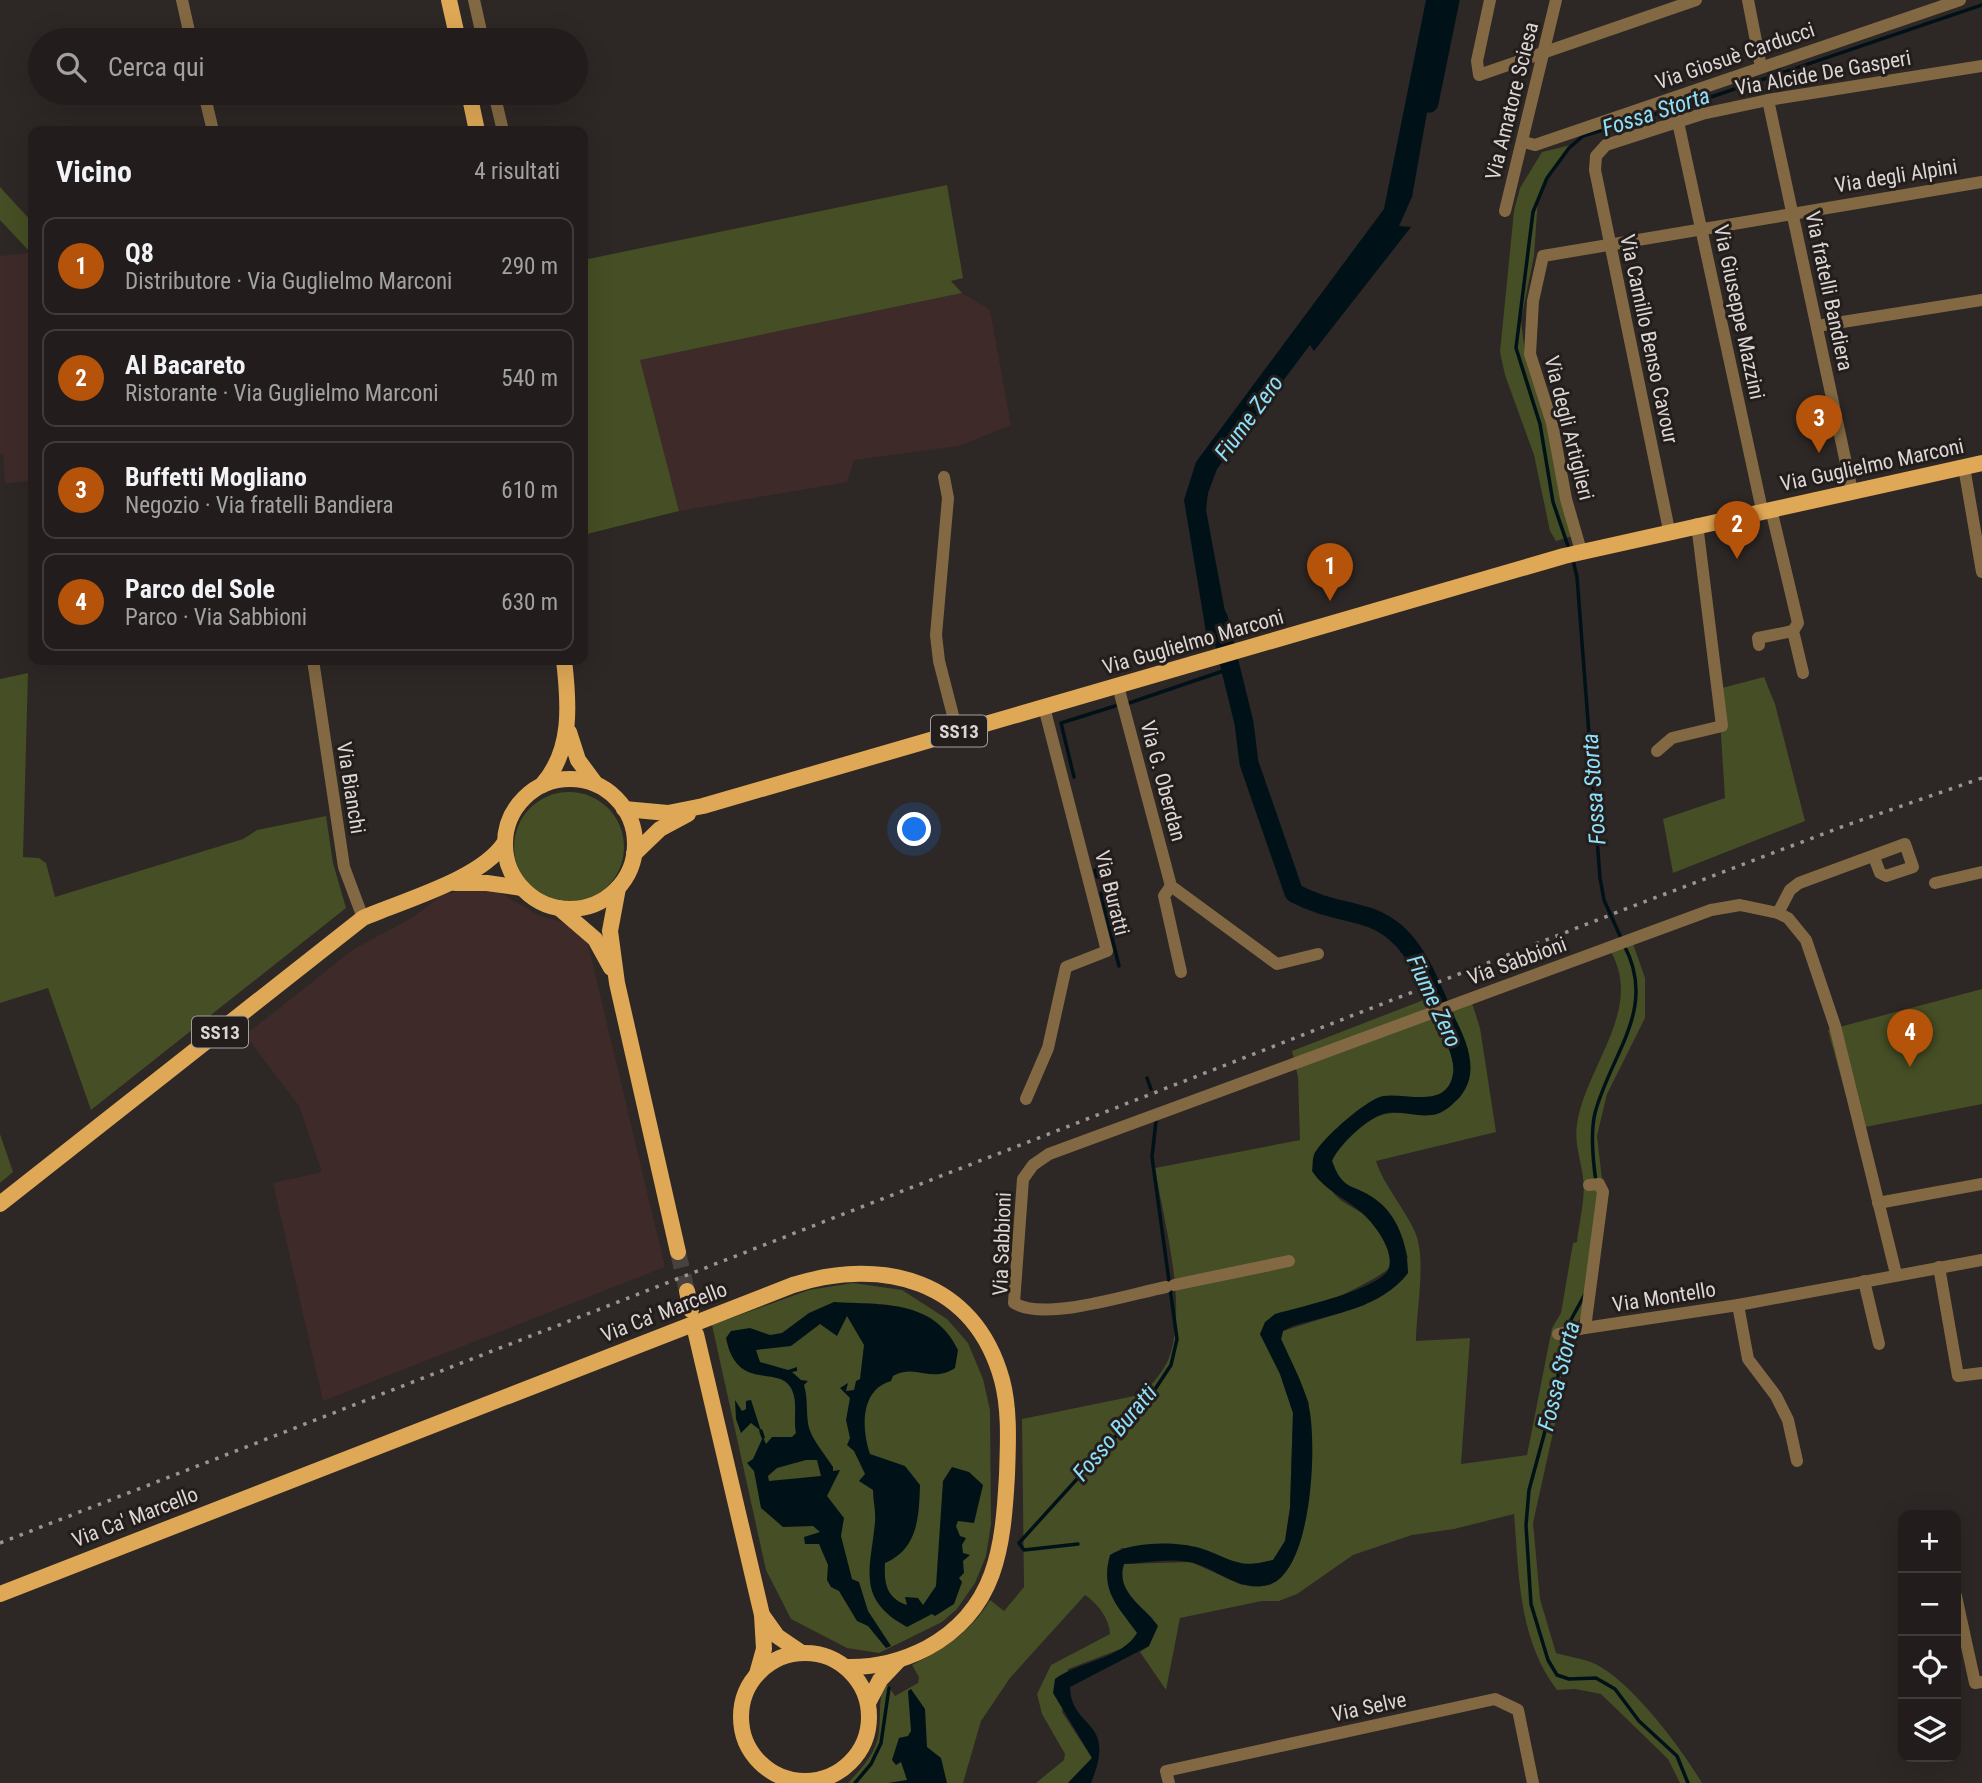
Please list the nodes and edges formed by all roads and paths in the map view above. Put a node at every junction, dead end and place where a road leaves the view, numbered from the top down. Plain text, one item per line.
1 (182, 0) edge
2 (449, 0) edge
3 (474, 0) edge
4 (1490, 0) edge
5 (1556, 0) edge
6 (1696, 0) edge
7 (1748, 0) edge
8 (1960, 0) edge
9 (188, 28) edge
10 (455, 28) edge
11 (480, 28) edge
12 (1544, 51) junction
13 (1982, 65) edge
14 (1761, 67) junction
15 (1768, 100) junction
16 (207, 105) edge
17 (472, 105) edge
18 (497, 105) edge
19 (1678, 122) junction
20 (212, 126) edge
21 (476, 126) edge
22 (502, 126) edge
23 (1524, 142) junction
24 (1596, 156) joint
25 (1982, 182) edge
26 (1505, 211) dead end
27 (1793, 213) junction
28 (1701, 228) junction
29 (1610, 244) junction
30 (1982, 300) edge
31 (1817, 326) junction
32 (1982, 463) edge
33 (1964, 467) junction
34 (944, 477) dead end
35 (1852, 491) junction
36 (1766, 510) junction
37 (1697, 524) junction
38 (1670, 530) junction
39 (1581, 551) junction
40 (1982, 572) edge
41 (1793, 631) junction
42 (1759, 646) dead end
43 (314, 665) edge
44 (564, 665) edge
45 (1803, 673) dead end
46 (1118, 686) junction
47 (1044, 707) junction
48 (567, 723) junction
49 (957, 731) junction
50 (1657, 751) dead end
51 (542, 785) junction
52 (599, 786) junction
53 (703, 806) junction
54 (624, 809) junction
55 (505, 842) junction
56 (634, 854) junction
57 (1874, 857) dead end
58 (1982, 872) edge
59 (452, 883) junction
60 (1935, 883) dead end
61 (1171, 886) junction
62 (618, 887) junction
63 (522, 888) junction
64 (559, 908) junction
65 (1778, 914) junction
66 (363, 918) junction
67 (1318, 954) dead end
68 (1181, 972) dead end
69 (617, 983) junction
70 (1026, 1099) dead end
71 (1594, 1184) dead end
72 (1982, 1184) edge
73 (1878, 1203) junction
74 (0, 1204) edge
75 (678, 1252) tunnel mouth
76 (1982, 1260) edge
77 (1289, 1261) dead end
78 (1939, 1267) junction
79 (1896, 1274) junction
80 (1864, 1282) junction
81 (687, 1291) tunnel mouth
82 (1738, 1305) junction
83 (691, 1310) dead end
84 (1585, 1328) junction
85 (1563, 1333) dead end
86 (696, 1334) dead end
87 (1879, 1344) dead end
88 (1982, 1373) edge
89 (1797, 1461) dead end
90 (0, 1594) edge
91 (762, 1615) junction
92 (1961, 1619) edge
93 (802, 1653) junction
94 (898, 1661) junction
95 (845, 1667) junction
96 (757, 1674) junction
97 (1982, 1682) edge
98 (868, 1703) junction
99 (837, 1778) edge
100 (795, 1782) edge
101 (1169, 1783) edge
102 (1533, 1783) edge

1 - 9 street
2 - 10 main road
3 - 11 street
4 - 12 street
5 - 12 street, Via Amatore Sciesa
6 - 12 street
7 - 14 street
8 - 14 street, Via Giosuè Carducci
12 - 23 street, Via Amatore Sciesa
13 - 15 street, Via Alcide De Gasperi
14 - 23 street, Via Giosuè Carducci
15 - 19 street, Via Alcide De Gasperi
15 - 27 street, Via fratelli Bandiera
16 - 20 street
17 - 21 main road
18 - 22 street
19 - 24 street, Via Alcide De Gasperi
19 - 28 street, Via Giuseppe Mazzini
23 - 26 street, Via Amatore Sciesa
24 - 29 street, Via Camillo Benso Cavour
25 - 27 street, Via degli Alpini
27 - 28 street, Via degli Alpini
27 - 31 street, Via fratelli Bandiera
28 - 29 street, Via degli Alpini
28 - 36 street, Via Giuseppe Mazzini
29 - 38 street, Via Camillo Benso Cavour
29 - 39 street, Via degli Artiglieri
30 - 31 street
31 - 35 street, Via fratelli Bandiera
32 - 33 main road, Via Guglielmo Marconi / SS13
33 - 35 main road, Via Guglielmo Marconi / SS13
33 - 40 street
34 - 49 street
35 - 36 main road, Via Guglielmo Marconi / SS13
36 - 37 main road, Via Guglielmo Marconi / SS13
36 - 41 street, Via Guglielmo Marconi
37 - 38 main road, Via Guglielmo Marconi / SS13
37 - 50 street
38 - 39 main road, Via Guglielmo Marconi / SS13
39 - 46 main road, Via Guglielmo Marconi / SS13
41 - 42 street
41 - 45 street, Via Guglielmo Marconi
43 - 66 street, Via Bianchi
44 - 48 main road
46 - 47 main road, Via Guglielmo Marconi / SS13
46 - 61 street, Via G. Oberdan
47 - 49 main road, Via Guglielmo Marconi / SS13
47 - 70 street, Via Buratti
48 - 51 main road
48 - 52 main road
49 - 53 main road, Via Guglielmo Marconi / SS13
51 - 52 main road
51 - 55 main road, SS13
52 - 54 main road
53 - 54 main road, Via Guglielmo Marconi / SS13
53 - 56 main road, Via Guglielmo Marconi / SS13
54 - 56 main road
55 - 59 main road, SS13
55 - 63 main road
56 - 62 main road, Via Guglielmo Marconi / SS13
57 - 65 street
58 - 60 street
59 - 63 main road, SS13
59 - 66 main road, SS13
61 - 67 street
61 - 68 street, Via G. Oberdan
62 - 64 main road
62 - 69 main road
63 - 64 main road, SS13
64 - 69 main road
65 - 73 street, Via Sabbioni
65 - 77 street, Via Sabbioni
66 - 74 main road, SS13
69 - 75 main road
71 - 84 street, Via Montello
72 - 73 street
73 - 79 street, Via Sabbioni
76 - 78 street, Via Montello
78 - 79 street, Via Montello
78 - 88 street
79 - 80 street, Via Montello
80 - 82 street, Via Montello
80 - 87 street
81 - 83 main road
82 - 84 street, Via Montello
82 - 89 street, Via Montello
84 - 85 street
86 - 91 main road, Via Ca' Marcello
90 - 94 main road, Via Ca' Marcello
91 - 93 main road, Via Ca' Marcello
91 - 96 main road, Via Ca' Marcello
92 - 97 street
93 - 95 main road, Via Ca' Marcello
93 - 96 main road
94 - 95 main road, Via Ca' Marcello
94 - 98 main road, Via Ca' Marcello
95 - 98 main road
96 - 100 main road, Via Ca' Marcello
98 - 99 main road, Via Ca' Marcello
99 - 100 main road, Via Ca' Marcello
101 - 102 street, Via Selve

